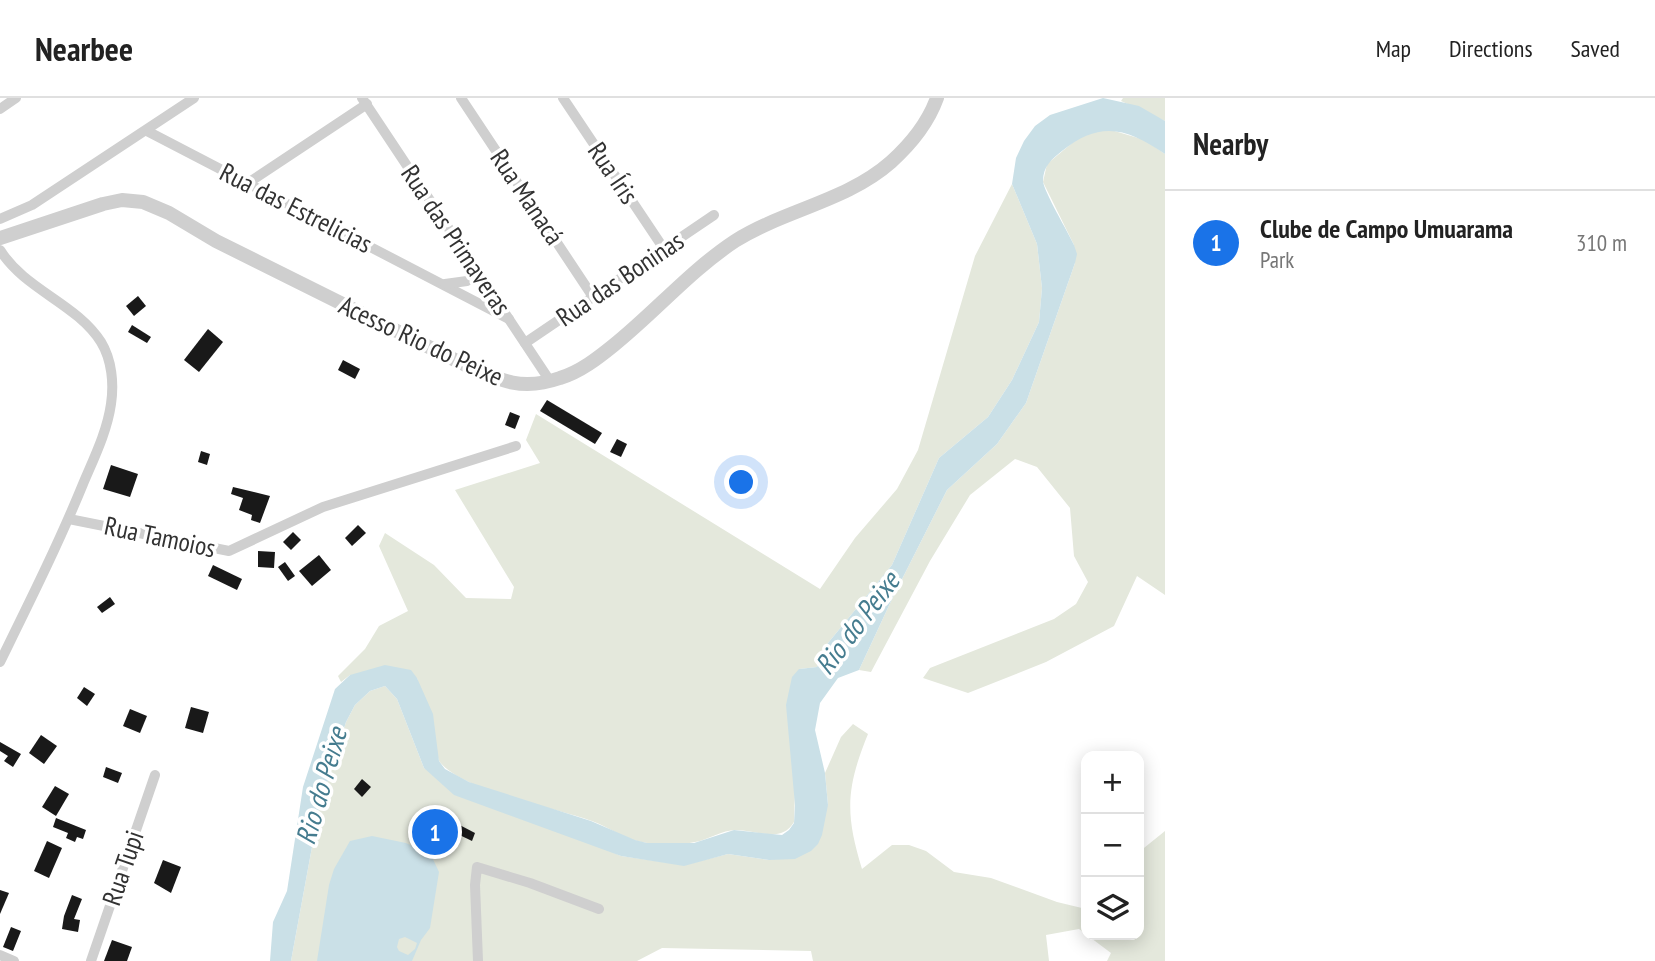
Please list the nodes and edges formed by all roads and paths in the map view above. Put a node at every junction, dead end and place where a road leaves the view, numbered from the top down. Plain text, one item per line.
1 (16, 98) edge
2 (194, 98) edge
3 (461, 98) edge
4 (563, 98) edge
5 (937, 98) edge
6 (364, 101) edge
7 (0, 109) edge
8 (146, 131) junction
9 (248, 183) junction
10 (714, 215) dead end
11 (0, 219) edge
12 (0, 238) edge
13 (664, 249) junction
14 (0, 250) edge
15 (479, 274) junction
16 (445, 284) junction
17 (593, 297) junction
18 (509, 319) junction
19 (525, 343) junction
20 (551, 381) junction
21 (516, 446) dead end
22 (69, 519) junction
23 (0, 662) edge
24 (155, 775) dead end
25 (599, 909) dead end
26 (0, 955) edge
27 (14, 961) edge
28 (91, 961) edge
29 (478, 961) edge

1 - 7 street
2 - 8 street
3 - 17 street, Rua Manacá
4 - 13 street, Rua Íris
5 - 20 street, Acesso Rio do Peixe
6 - 9 street
6 - 15 street, Rua das Primaveras
8 - 9 street, Rua das Estrelicias
8 - 11 street
9 - 16 street, Rua das Estrelicias
10 - 13 street, Rua das Boninas
12 - 20 street, Acesso Rio do Peixe
13 - 17 street, Rua das Boninas
14 - 22 street
15 - 16 street
15 - 18 street, Rua das Primaveras
16 - 18 street, Rua das Estrelicias
17 - 19 street, Rua das Boninas
18 - 19 street, Rua das Primaveras
19 - 20 street, Rua das Primaveras
21 - 22 street, Rua Tamoios
22 - 23 street, Rua Tamoios
24 - 28 street, Rua Tupi
25 - 29 street
26 - 27 street

